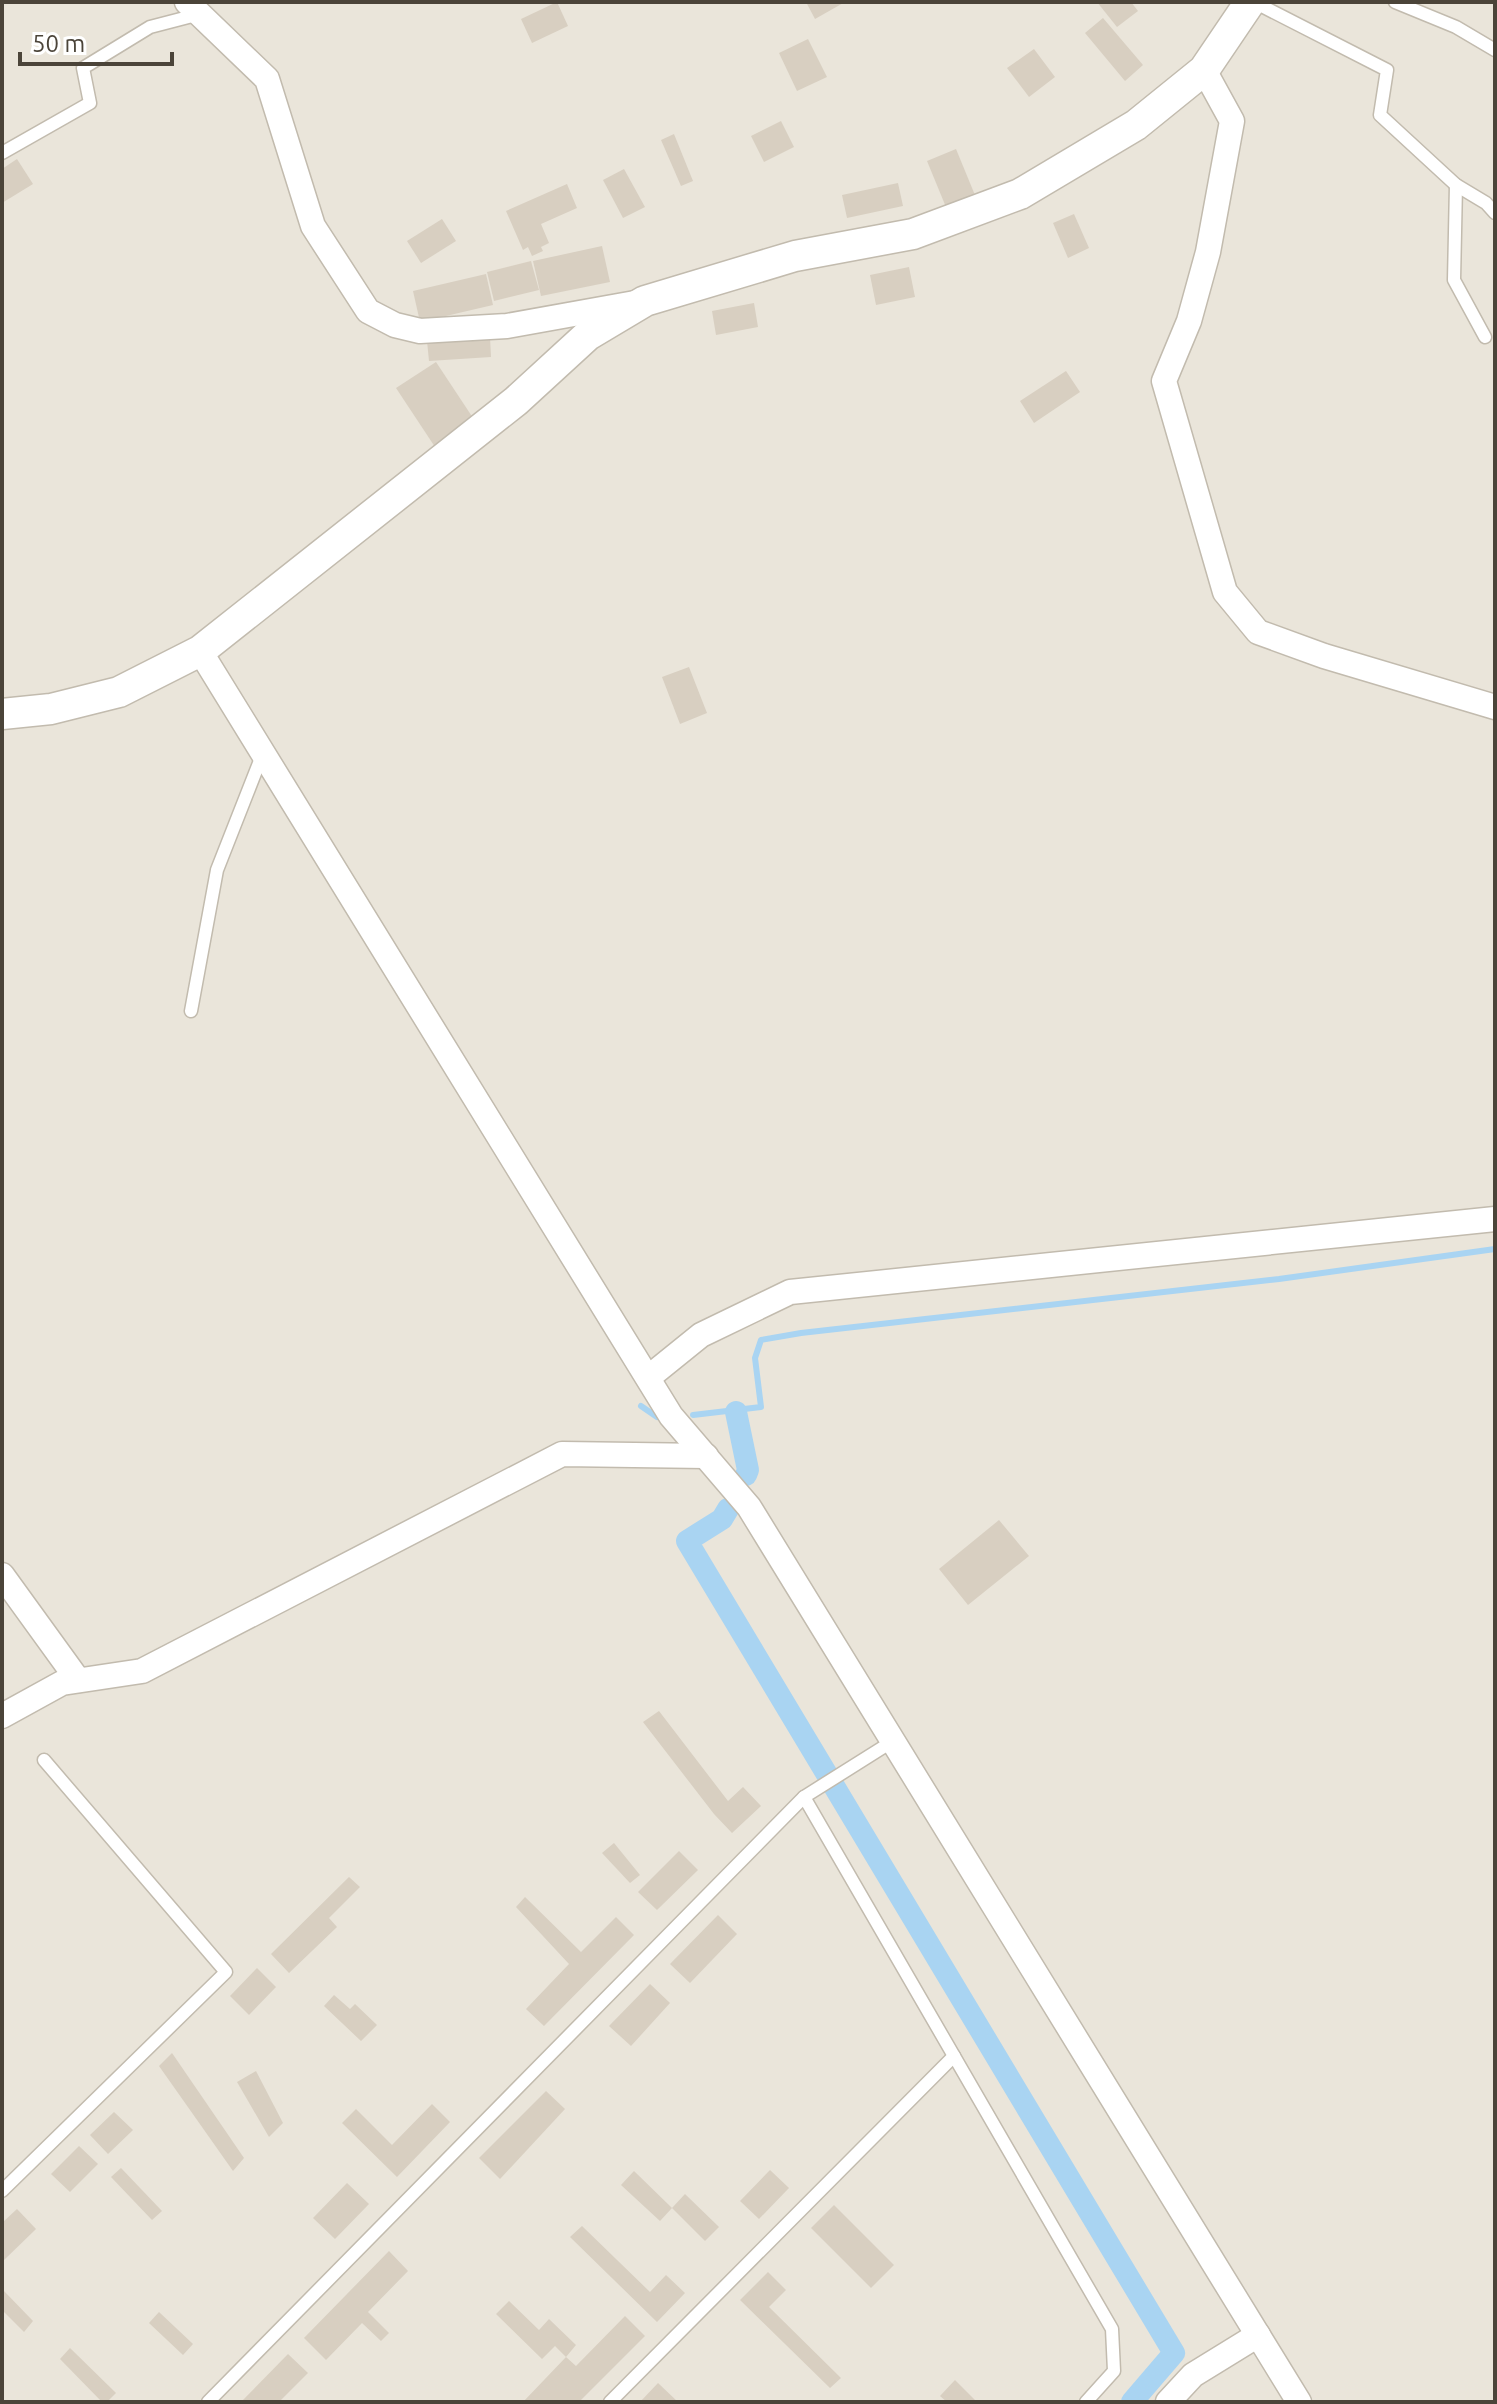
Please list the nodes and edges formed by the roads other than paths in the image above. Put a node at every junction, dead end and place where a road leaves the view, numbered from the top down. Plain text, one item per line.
1 (1252, 2) edge
2 (1395, 2) edge
3 (194, 8) edge
4 (1495, 50) edge
5 (1204, 70) junction
6 (2, 153) edge
7 (1456, 185) junction
8 (1495, 213) edge
9 (645, 301) junction
10 (1485, 337) dead end
11 (200, 651) junction
12 (1495, 707) edge
13 (2, 714) edge
14 (263, 753) junction
15 (191, 1011) dead end
16 (1495, 1219) edge
17 (649, 1377) junction
18 (706, 1456) junction
19 (2, 1575) edge
20 (78, 1680) junction
21 (2, 1716) edge
22 (893, 1741) junction
23 (44, 1760) dead end
24 (805, 1796) junction
25 (954, 2056) junction
26 (2, 2191) edge
27 (1258, 2335) junction
28 (208, 2402) edge
29 (610, 2402) edge
30 (1086, 2402) edge
31 (1168, 2402) edge
32 (1299, 2402) edge

1 - 5 street
1 - 7 lane
2 - 4 lane
3 - 6 lane
3 - 9 street
5 - 9 street
5 - 12 street
7 - 8 lane
7 - 10 lane
9 - 11 street
11 - 13 street
11 - 14 street
14 - 15 lane
14 - 17 street
16 - 17 street
17 - 18 street
18 - 20 street
18 - 22 street
19 - 20 street
20 - 21 street
22 - 24 lane
22 - 27 street
23 - 26 lane
24 - 25 lane
24 - 28 lane
25 - 29 lane
25 - 30 lane
27 - 31 street
27 - 32 street

